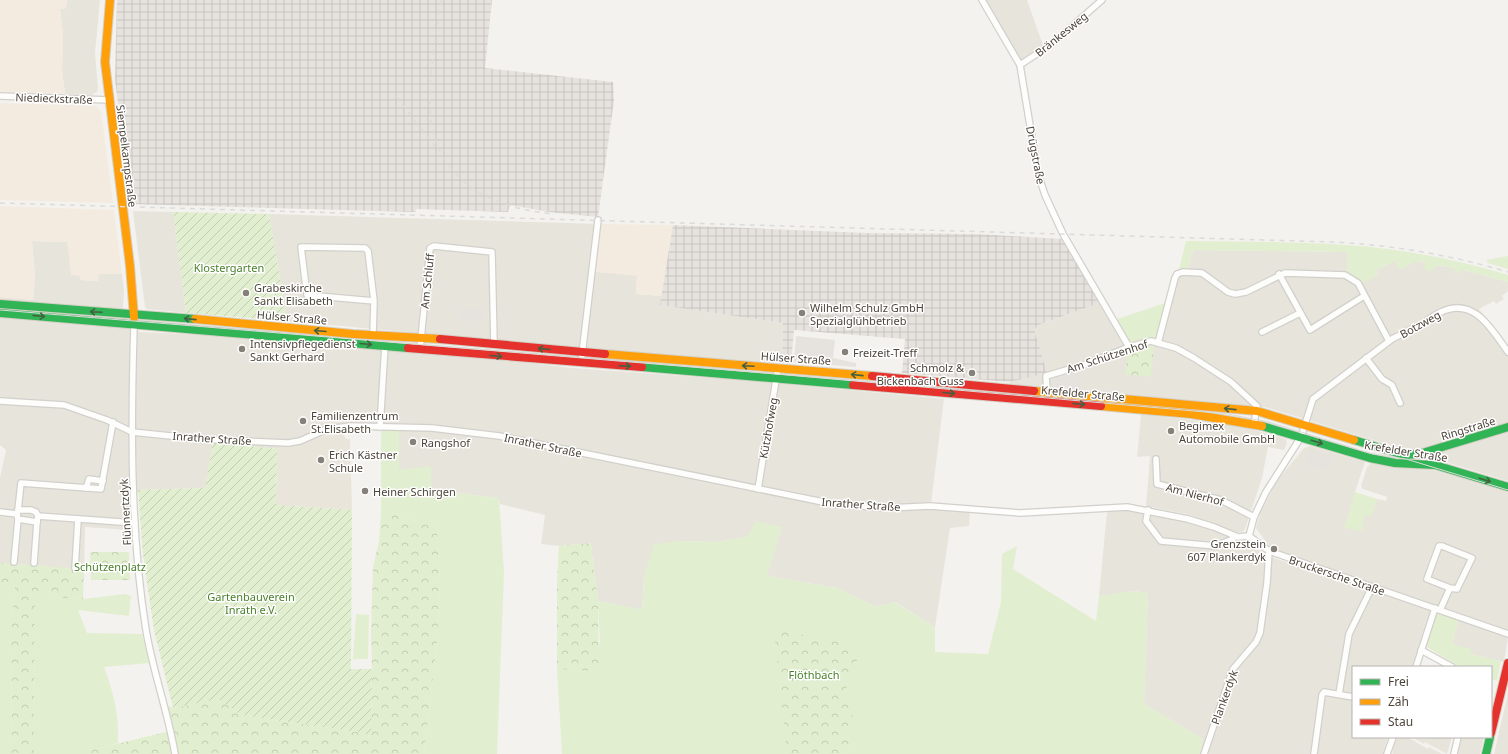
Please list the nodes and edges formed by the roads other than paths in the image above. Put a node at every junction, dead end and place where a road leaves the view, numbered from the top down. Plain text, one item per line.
1 (110, 0) edge
2 (982, 0) edge
3 (1102, 0) edge
4 (1020, 65) junction
5 (0, 96) edge
6 (109, 100) junction
7 (598, 220) dead end
8 (1279, 274) junction
9 (1364, 296) junction
10 (374, 301) junction
11 (0, 304) edge
12 (0, 313) edge
13 (1300, 313) junction
14 (134, 314) junction
15 (134, 325) junction
16 (1262, 332) dead end
17 (373, 335) junction
18 (421, 337) junction
19 (1389, 341) junction
20 (1158, 343) junction
21 (494, 344) junction
22 (385, 346) junction
23 (1129, 347) junction
24 (420, 349) junction
25 (583, 352) junction
26 (1508, 352) edge
27 (1366, 358) junction
28 (581, 363) junction
29 (778, 368) junction
30 (777, 379) junction
31 (1007, 388) joint
32 (910, 390) joint
33 (1047, 392) junction
34 (0, 401) edge
35 (1400, 403) dead end
36 (1257, 412) junction
37 (113, 422) junction
38 (1254, 424) junction
39 (1304, 425) junction
40 (380, 427) junction
41 (1508, 427) edge
42 (132, 432) junction
43 (1301, 437) junction
44 (1434, 450) junction
45 (1404, 455) joint
46 (1156, 459) dead end
47 (1435, 465) junction
48 (1508, 487) edge
49 (758, 489) junction
50 (1148, 510) junction
51 (0, 512) edge
52 (18, 514) junction
53 (1254, 516) junction
54 (37, 519) junction
55 (78, 519) junction
56 (135, 523) junction
57 (1249, 536) junction
58 (1235, 538) junction
59 (1269, 552) junction
60 (14, 562) dead end
61 (34, 563) dead end
62 (75, 568) dead end
63 (1372, 587) junction
64 (1450, 588) junction
65 (1438, 609) junction
66 (1508, 634) edge
67 (1421, 650) junction
68 (1508, 663) edge
69 (1416, 666) edge
70 (1450, 666) edge
71 (1339, 694) junction
72 (1352, 697) edge
73 (1492, 729) edge
74 (1393, 738) edge
75 (1458, 738) edge
76 (1490, 738) edge
77 (175, 754) edge
78 (1204, 754) edge
79 (1314, 754) edge
80 (1387, 754) edge
81 (1454, 754) edge
82 (1486, 754) edge

1 - 6 street, Siempelkampstraße
2 - 4 street, Drügstraße
3 - 4 street, Bränkesweg
4 - 23 street, Drügstraße
5 - 6 street, Niedieckstraße
6 - 14 street, Siempelkampstraße
7 - 25 street
8 - 9 street
8 - 13 street
8 - 20 street
9 - 13 street
9 - 19 street
10 - 10 street
10 - 17 street
14 -> 11 street, Hülser Straße
12 -> 15 street, Hülser Straße
13 - 16 street
14 - 15 street, Flünnertzdyk
17 -> 14 street, Hülser Straße
15 -> 22 street, Hülser Straße
15 - 42 street, Flünnertzdyk
17 - 18 street, Hülser Straße
18 - 21 street, Hülser Straße
18 - 21 street, Am Schluff
18 - 24 street, Am Schluff
19 - 26 street, Botzweg
19 - 27 street, Botzweg
20 - 23 street, Am Schützenhof
20 - 36 street, Am Schützenhof
25 -> 21 street, Hülser Straße
22 - 24 street, Hülser Straße
22 - 40 street
23 - 33 street, Am Schützenhof
24 -> 28 street, Hülser Straße
25 - 28 street
29 -> 25 street, Hülser Straße
27 - 35 street
27 - 39 street, Botzweg
28 -> 30 street, Hülser Straße
29 - 30 street, Kützhofweg
31 -> 29 street, Hülser Straße
30 - 32 street, Hülser Straße
30 - 49 street, Kützhofweg
31 - 33 street, Krefelder Straße
32 -> 38 street, Krefelder Straße
36 -> 33 street, Krefelder Straße
34 - 37 street, Inrather Straße
36 - 38 street
36 - 39 street, Krefelder Straße
37 - 42 street, Inrather Straße
37 - 52 street
38 - 43 street, Krefelder Straße
39 - 43 street, Botzweg
39 - 45 street, Krefelder Straße
40 - 42 street, Inrather Straße
40 - 49 street, Inrather Straße
41 - 44 street, Ringstraße
42 - 56 street, Flünnertzdyk
43 -> 47 street, Krefelder Straße
43 - 53 street
44 - 45 street, Ringstraße
44 - 47 street, Ringstraße
46 - 53 street, Am Nierhof
47 -> 48 street, Krefelder Straße
49 - 50 street, Inrather Straße
50 - 58 street
50 - 58 street
51 - 52 street
52 - 54 street
52 - 54 street
52 - 60 street
53 - 57 street
54 - 55 street
54 - 61 street
55 - 56 street
55 - 62 street
56 - 77 street, Flünnertzdyk
57 - 58 street
57 - 59 street, Bruckersche Straße
59 - 63 street, Bruckersche Straße
59 - 78 street, Plankerdyk
63 - 65 street, Bruckersche Straße
63 - 71 street
64 - 64 street
64 - 65 street
65 - 66 street, Bruckersche Straße
65 - 67 street
67 - 69 street
67 - 70 street
68 - 73 street
71 - 72 street
71 - 79 street
74 - 80 street
75 - 81 street
76 - 82 street

